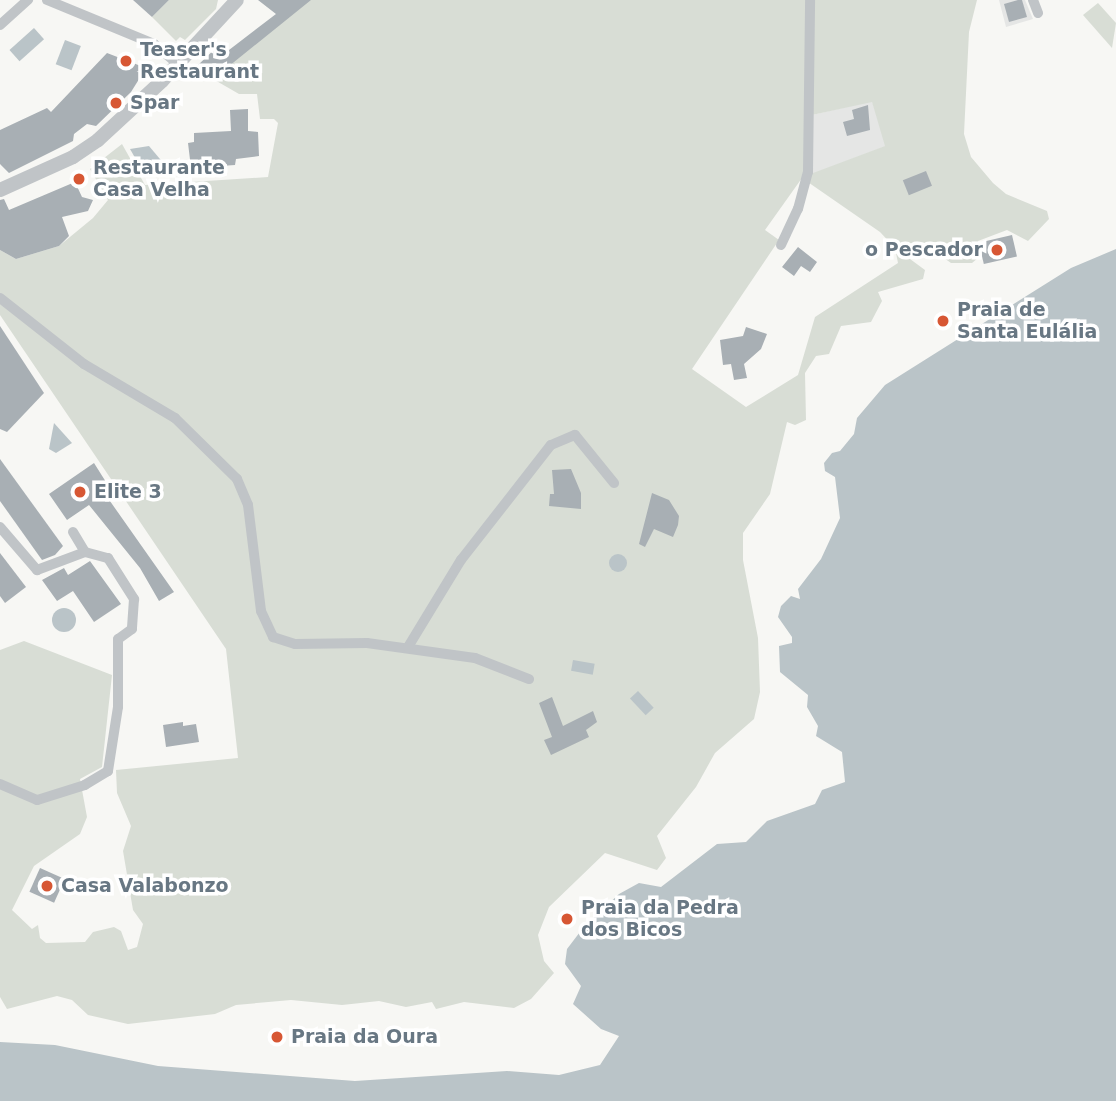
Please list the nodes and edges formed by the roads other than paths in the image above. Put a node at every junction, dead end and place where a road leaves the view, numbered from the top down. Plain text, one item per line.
1 (27, 0) edge
2 (47, 0) edge
3 (237, 0) edge
4 (810, 0) edge
5 (1033, 0) edge
6 (1038, 13) dead end
7 (0, 25) edge
8 (178, 64) junction
9 (4, 187) edge
10 (781, 246) dead end
11 (0, 298) edge
12 (614, 483) dead end
13 (0, 527) edge
14 (73, 532) dead end
15 (85, 552) junction
16 (408, 647) junction
17 (529, 679) dead end
18 (0, 784) edge

1 - 7 street
2 - 8 street
3 - 8 street
4 - 10 street
5 - 6 street
8 - 9 street
11 - 16 street
12 - 16 street
13 - 15 street
14 - 15 street
15 - 18 street
16 - 17 street

